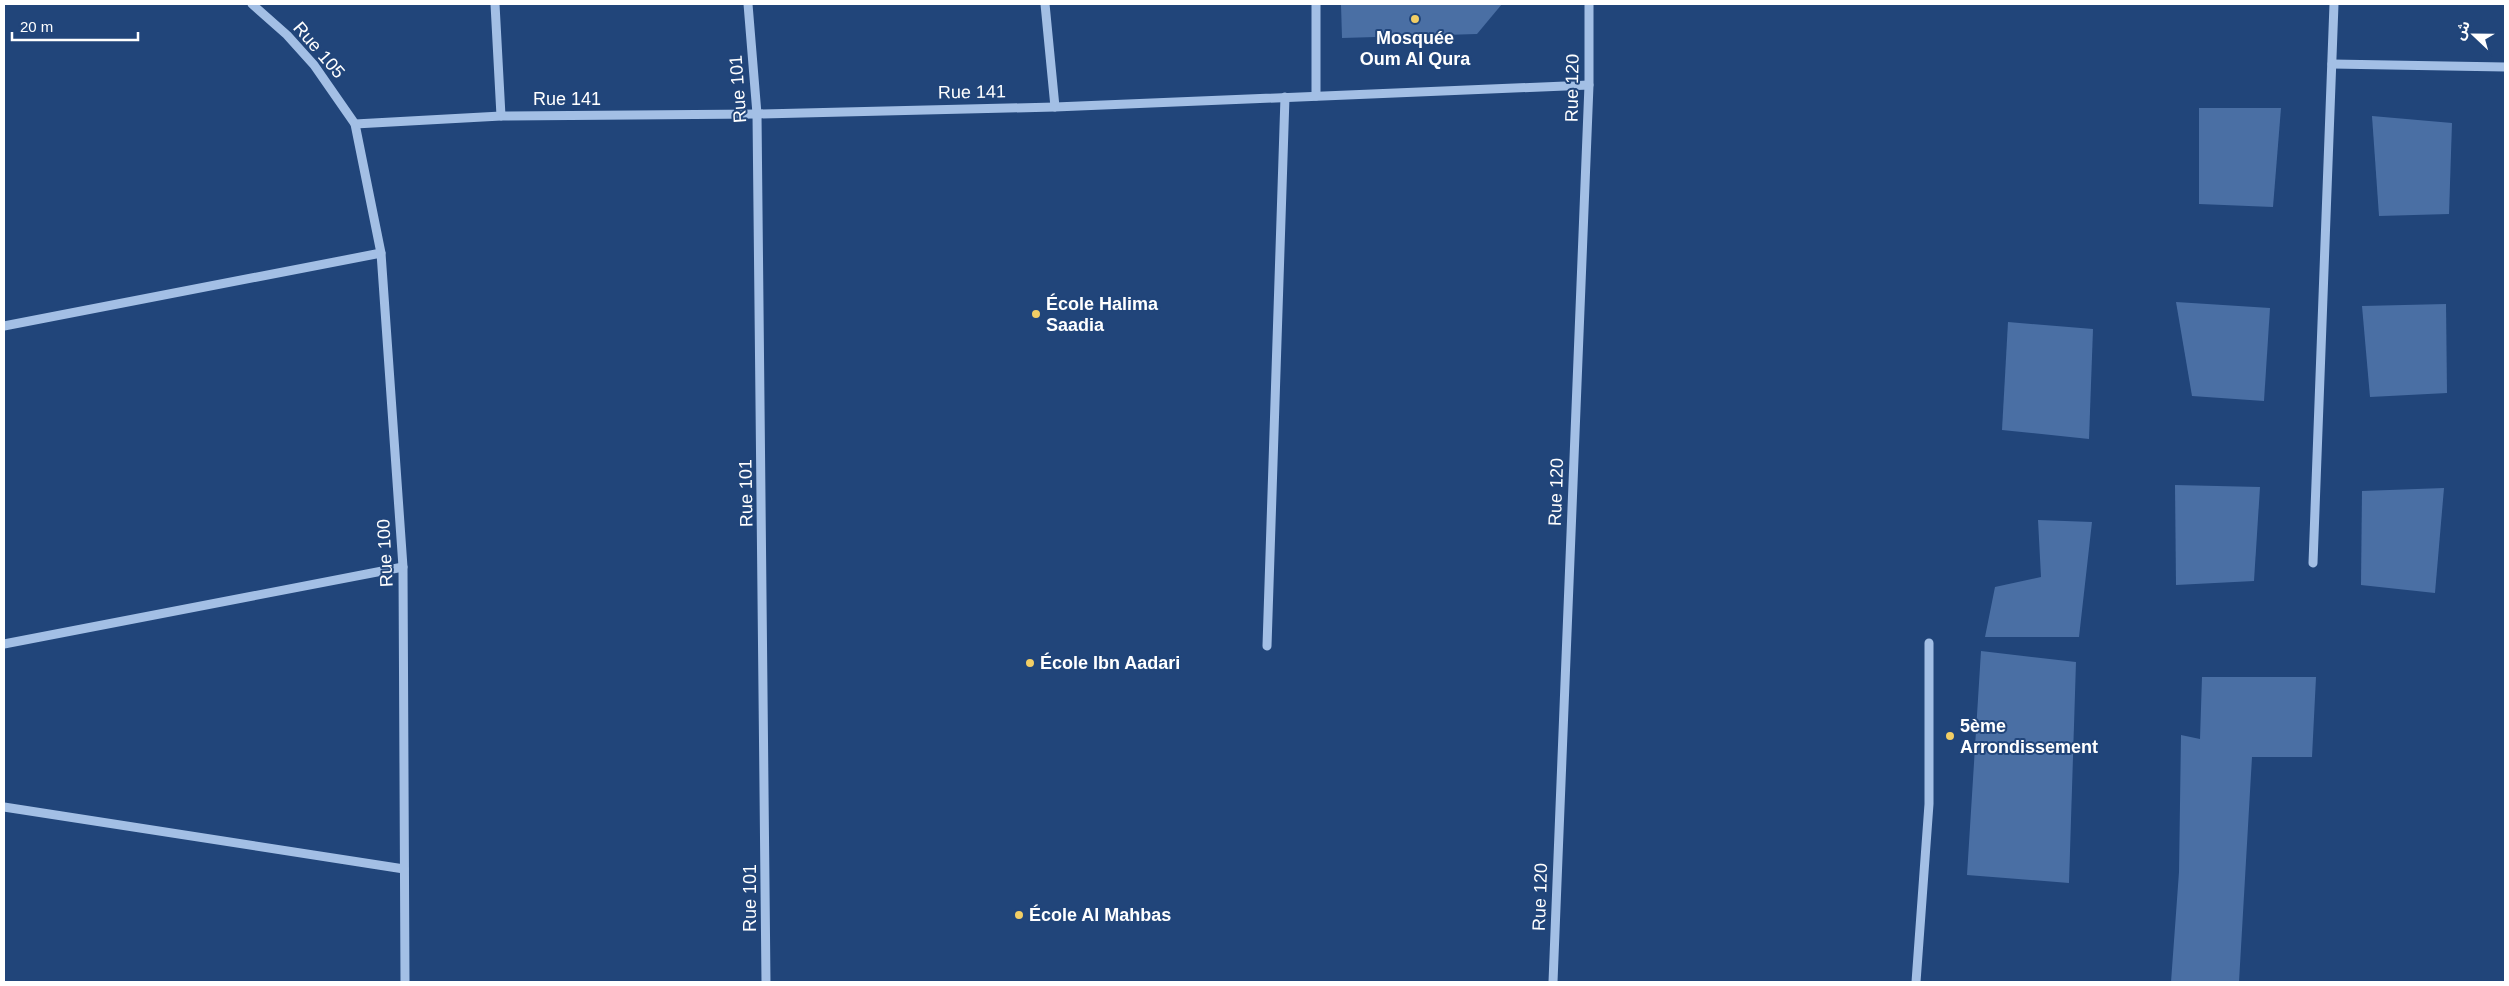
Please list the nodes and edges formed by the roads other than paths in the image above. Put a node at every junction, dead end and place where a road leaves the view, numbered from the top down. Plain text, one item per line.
1 (252, 4) edge
2 (495, 4) edge
3 (748, 4) edge
4 (1045, 4) edge
5 (1316, 4) edge
6 (1590, 4) edge
7 (2334, 4) edge
8 (2332, 64) junction
9 (2505, 67) edge
10 (1589, 85) junction
11 (1316, 96) junction
12 (1285, 98) junction
13 (1055, 107) junction
14 (757, 114) junction
15 (501, 116) junction
16 (355, 124) junction
17 (381, 253) junction
18 (4, 326) edge
19 (2313, 563) dead end
20 (403, 567) junction
21 (1929, 643) dead end
22 (4, 644) edge
23 (1267, 646) dead end
24 (4, 807) edge
25 (404, 869) junction
26 (404, 982) edge
27 (766, 982) edge
28 (1553, 982) edge
29 (1916, 982) edge

1 - 16 street, Rue 105
2 - 15 street
3 - 14 street, Rue 101
4 - 13 street
5 - 11 street
6 - 10 street, Rue 120
7 - 8 street
8 - 9 street
8 - 19 street
10 - 11 street, Rue 141
10 - 28 street, Rue 120
11 - 12 street, Rue 141
12 - 13 street, Rue 141
12 - 23 street
13 - 14 street, Rue 141
14 - 15 street, Rue 141
14 - 27 street, Rue 101
15 - 16 street, Rue 141
16 - 17 street, Rue 100
17 - 18 street
17 - 20 street, Rue 100
20 - 22 street
20 - 25 street, Rue 100
21 - 29 street
24 - 25 street
25 - 26 street, Rue 100

